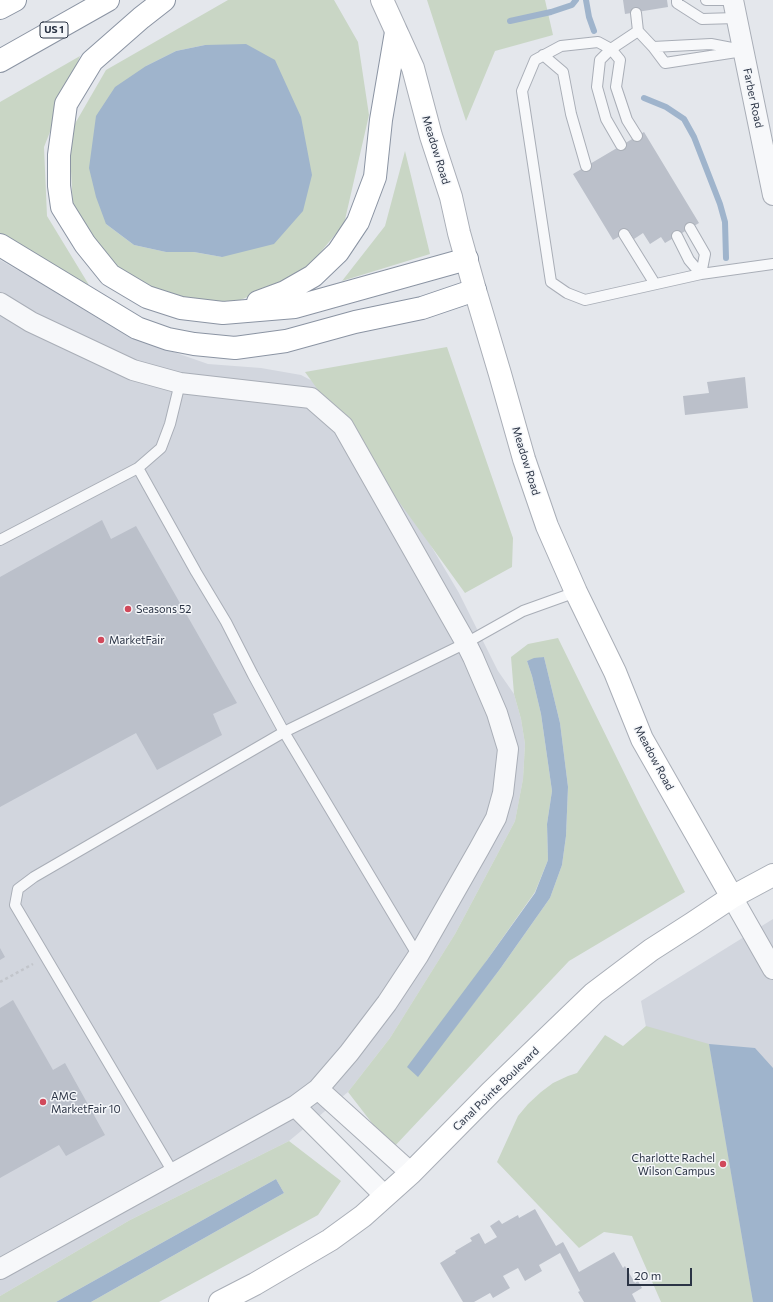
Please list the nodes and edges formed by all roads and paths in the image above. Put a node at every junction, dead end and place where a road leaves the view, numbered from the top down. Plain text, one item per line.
1 (15, 0) edge
2 (108, 0) edge
3 (164, 0) edge
4 (382, 0) edge
5 (677, 0) edge
6 (706, 0) edge
7 (726, 0) edge
8 (0, 8) edge
9 (734, 9) edge
10 (636, 13) dead end
11 (638, 31) junction
12 (396, 32) junction
13 (653, 47) junction
14 (611, 49) junction
15 (743, 50) junction
16 (544, 55) junction
17 (0, 61) edge
18 (637, 136) dead end
19 (621, 145) dead end
20 (770, 157) edge
21 (586, 166) dead end
22 (773, 195) edge
23 (690, 228) dead end
24 (624, 234) dead end
25 (677, 236) dead end
26 (0, 245) edge
27 (466, 259) junction
28 (773, 264) edge
29 (701, 274) junction
30 (655, 284) junction
31 (475, 290) junction
32 (0, 303) edge
33 (223, 313) junction
34 (180, 383) junction
35 (138, 468) junction
36 (0, 540) edge
37 (576, 592) junction
38 (466, 643) junction
39 (284, 732) junction
40 (773, 875) edge
41 (732, 897) junction
42 (46, 956) junction
43 (418, 956) junction
44 (773, 969) edge
45 (0, 982) edge
46 (318, 1089) junction
47 (295, 1106) junction
48 (411, 1173) junction
49 (174, 1174) junction
50 (385, 1196) junction
51 (0, 1269) edge
52 (220, 1302) edge

1 - 8 main road
2 - 17 main road, US 1
3 - 33 main road
4 - 12 main road, Meadow Road
5 - 9 lane
6 - 7 lane
9 - 15 street, Farber Road
10 - 11 lane
11 - 13 lane
11 - 14 lane
12 - 27 main road, Meadow Road
12 - 33 main road
13 - 15 lane
13 - 15 lane
14 - 16 lane
14 - 18 lane
14 - 19 lane
15 - 20 street, Farber Road
16 - 21 lane
16 - 30 lane
20 - 22 street, Farber Road
23 - 29 lane
24 - 30 lane
25 - 29 lane
26 - 31 main road
27 - 31 main road, Meadow Road
27 - 33 main road
28 - 29 lane
29 - 30 lane
31 - 37 main road, Meadow Road
32 - 34 street
34 - 35 lane
34 - 38 street
35 - 36 lane
35 - 39 lane
37 - 38 lane
37 - 41 main road, Meadow Road
38 - 39 lane
38 - 43 street
39 - 42 lane
39 - 43 lane
40 - 41 main road, Canal Pointe Boulevard
41 - 44 street
41 - 48 main road, Canal Pointe Boulevard
42 - 45 path
42 - 49 lane
43 - 46 street
46 - 47 street
46 - 48 street
47 - 49 street
47 - 50 street
48 - 50 main road, Canal Pointe Boulevard
49 - 51 street
50 - 52 main road, Canal Pointe Boulevard

